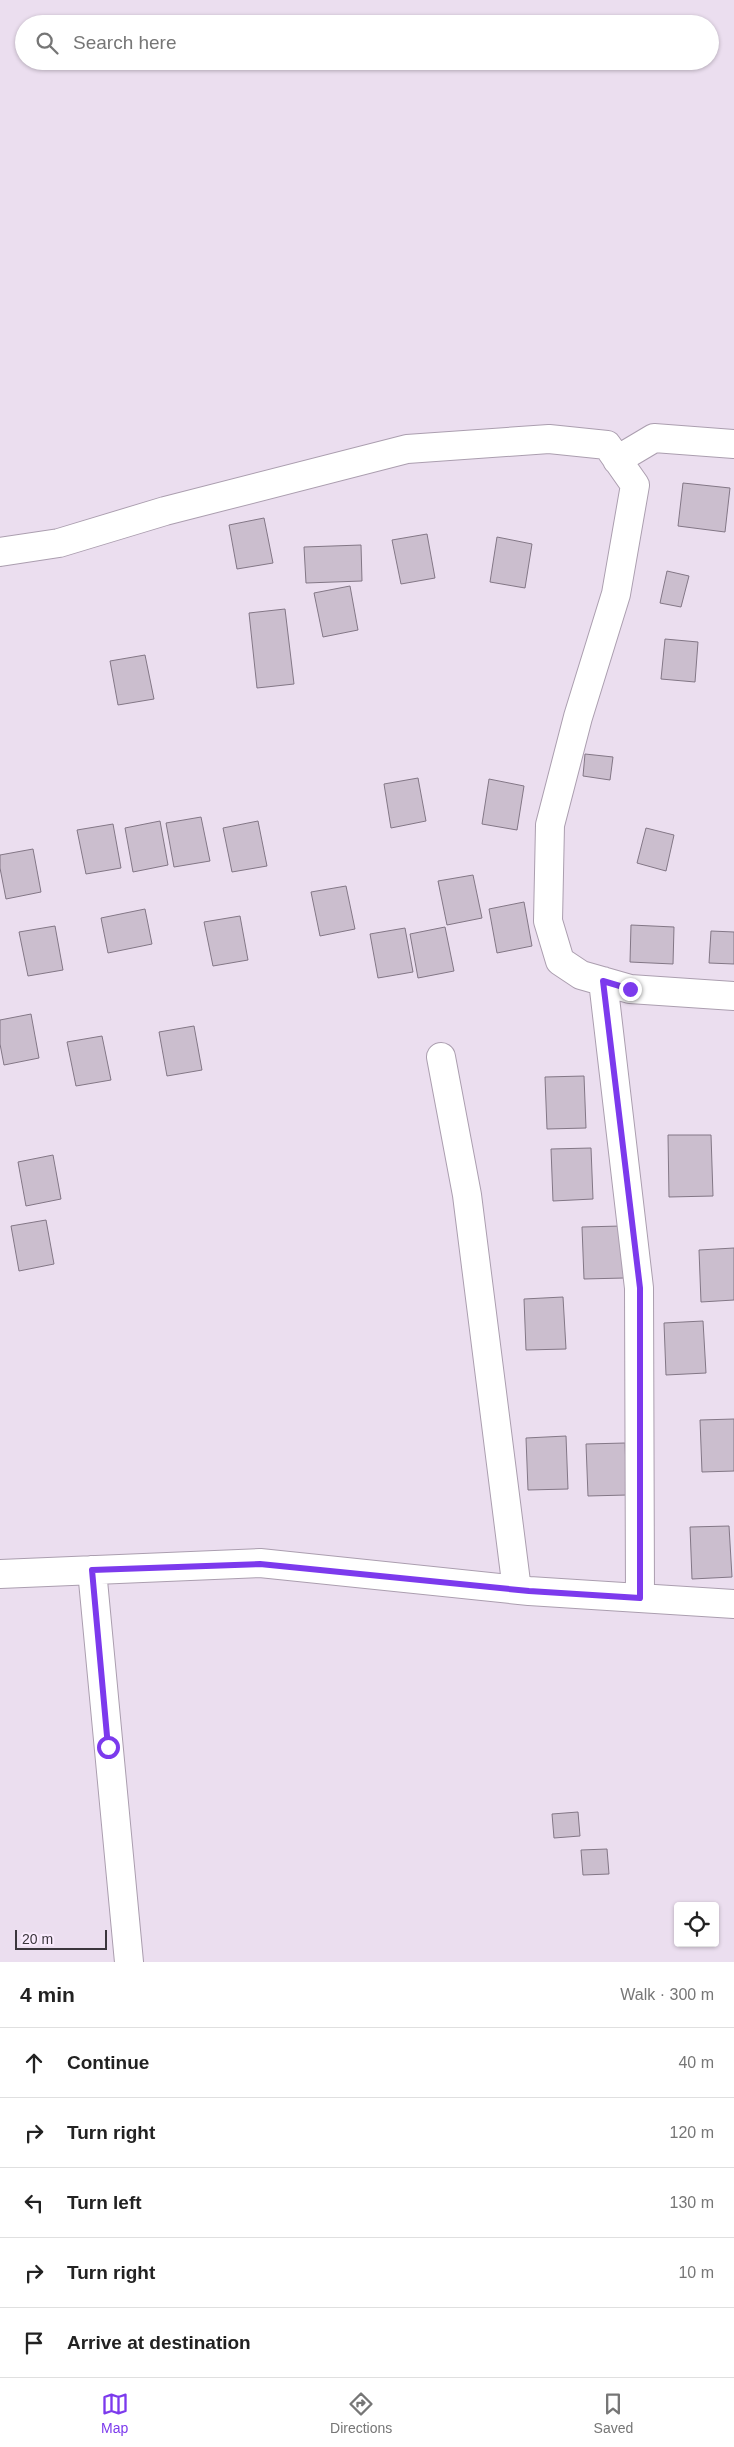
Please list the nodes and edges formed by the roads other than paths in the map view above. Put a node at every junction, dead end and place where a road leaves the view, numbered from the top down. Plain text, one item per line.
1 (734, 444) edge
2 (617, 460) junction
3 (0, 552) edge
4 (603, 981) junction
5 (734, 996) edge
6 (441, 1057) dead end
7 (92, 1570) junction
8 (0, 1574) edge
9 (517, 1590) junction
10 (640, 1598) junction
11 (734, 1604) edge
12 (129, 1962) edge

1 - 2 street
2 - 3 street
2 - 4 street
4 - 5 street
4 - 10 street
6 - 9 street
7 - 8 street
7 - 9 street
7 - 12 street
9 - 10 street
10 - 11 street

